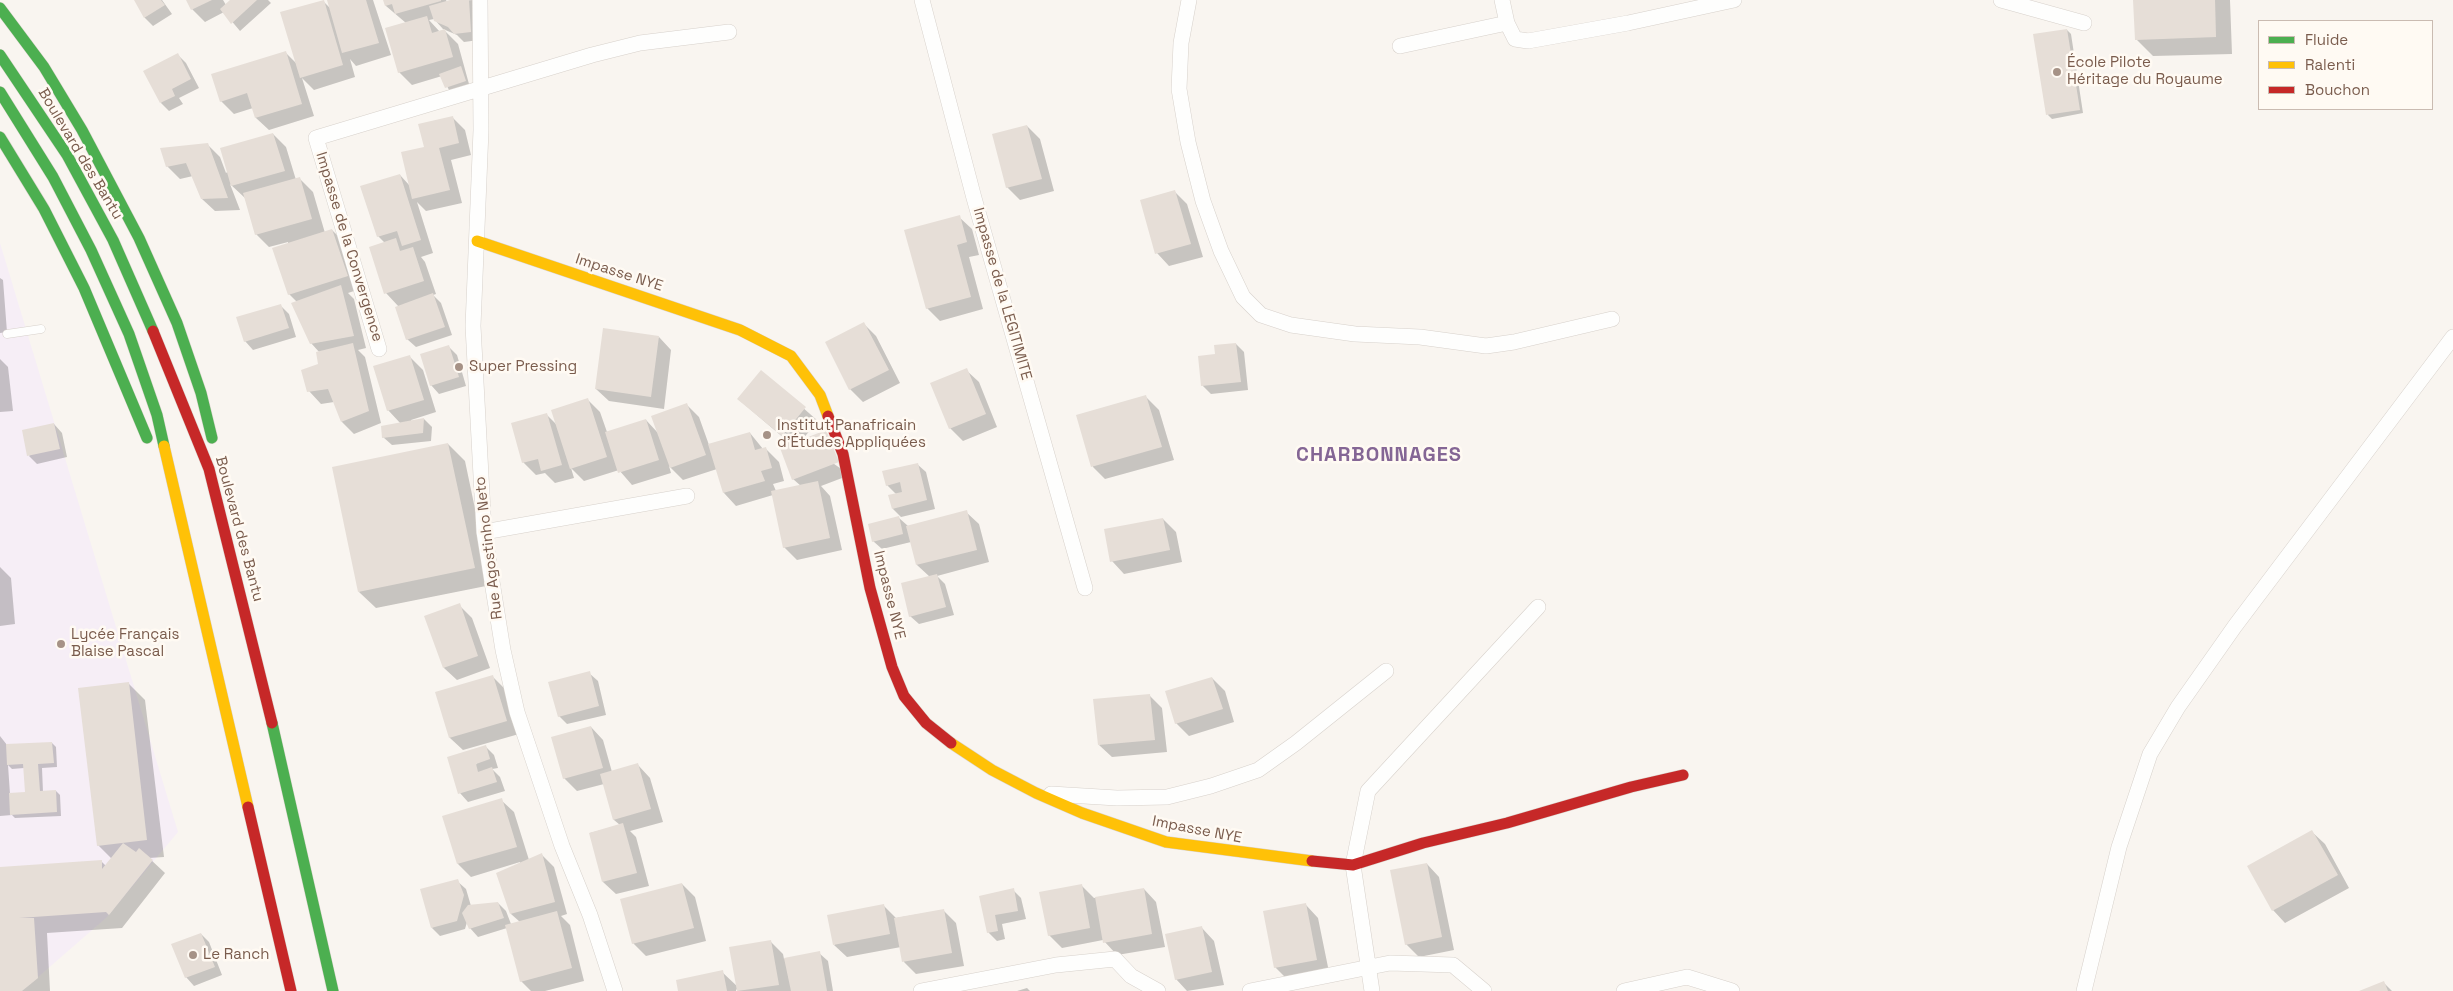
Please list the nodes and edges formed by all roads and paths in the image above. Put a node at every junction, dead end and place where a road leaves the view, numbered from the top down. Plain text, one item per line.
1 (480, 0) edge
2 (922, 0) edge
3 (1189, 0) edge
4 (1502, 0) edge
5 (1734, 0) edge
6 (2002, 0) edge
7 (0, 8) edge
8 (1507, 22) junction
9 (2084, 23) dead end
10 (729, 32) dead end
11 (1400, 46) dead end
12 (0, 55) edge
13 (480, 87) junction
14 (0, 92) edge
15 (0, 137) edge
16 (477, 240) junction
17 (1612, 319) dead end
18 (41, 329) dead end
19 (7, 334) dead end
20 (2453, 337) edge
21 (379, 349) dead end
22 (210, 469) junction
23 (687, 496) dead end
24 (180, 508) junction
25 (484, 532) junction
26 (1085, 588) dead end
27 (1538, 607) dead end
28 (1386, 671) dead end
29 (1683, 775) dead end
30 (1036, 793) junction
31 (1353, 865) junction
32 (1369, 965) junction
33 (291, 991) edge
34 (333, 991) edge
35 (615, 991) edge
36 (922, 991) edge
37 (1158, 991) edge
38 (1250, 991) edge
39 (1372, 991) edge
40 (1484, 991) edge
41 (1624, 991) edge
42 (1732, 991) edge
43 (2084, 991) edge

1 - 13 street, Rue Agostinho Neto
2 - 26 street, Impasse de la LEGITIMITE
3 - 17 street
4 - 8 street
5 - 8 street
6 - 9 street
7 - 22 main road
8 - 11 street
10 - 13 street
12 - 22 main road, Boulevard des Bantu
13 - 16 street, Rue Agostinho Neto
13 - 21 street, Impasse de la Convergence
14 - 24 main road
15 - 24 main road
16 - 25 street, Rue Agostinho Neto
16 - 30 main road, Impasse NYE
18 - 19 lane
20 - 43 street
22 - 34 main road, Boulevard des Bantu
23 - 25 street
24 - 33 main road
25 - 35 street, Rue Agostinho Neto
27 - 31 street
28 - 30 street
29 - 31 main road
30 - 31 main road, Impasse NYE
31 - 32 street
32 - 38 street
32 - 39 street
32 - 40 street
36 - 37 street
41 - 42 street

